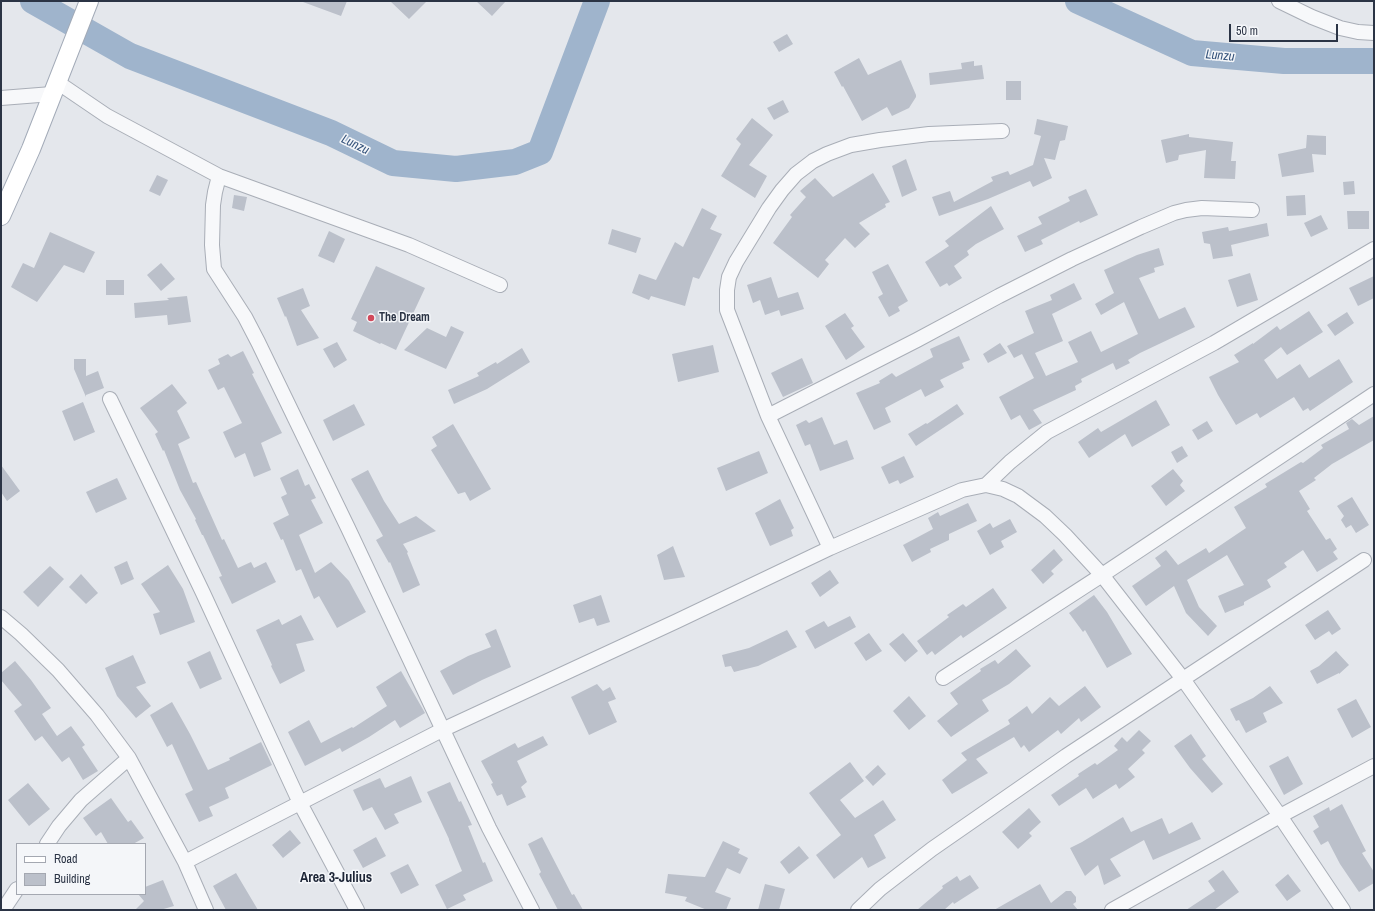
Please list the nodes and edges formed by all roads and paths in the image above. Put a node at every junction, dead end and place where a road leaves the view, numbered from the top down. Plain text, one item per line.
1 (89, 1) edge
2 (1279, 1) edge
3 (1374, 33) edge
4 (55, 88) junction
5 (1, 98) edge
6 (1002, 131) dead end
7 (219, 176) junction
8 (1252, 210) dead end
9 (1, 216) edge
10 (1374, 249) edge
11 (500, 285) dead end
12 (1374, 394) edge
13 (110, 399) dead end
14 (768, 416) junction
15 (986, 485) junction
16 (830, 548) junction
17 (1364, 560) dead end
18 (1102, 575) junction
19 (1, 618) edge
20 (943, 678) dead end
21 (1183, 679) junction
22 (442, 730) junction
23 (129, 758) junction
24 (1374, 766) edge
25 (300, 803) junction
26 (1280, 816) junction
27 (48, 843) edge
28 (185, 862) junction
29 (16, 890) edge
30 (3, 910) edge
31 (206, 910) edge
32 (357, 910) edge
33 (532, 910) edge
34 (858, 910) edge
35 (1112, 910) edge
36 (1343, 910) edge

1 - 4 main road
2 - 3 street
4 - 5 street
4 - 7 street
4 - 9 main road
6 - 14 street
7 - 11 street
7 - 22 street
8 - 14 street
10 - 15 street
12 - 18 street
13 - 25 street
14 - 16 street
15 - 16 street
15 - 18 street
16 - 22 street
17 - 21 street
18 - 20 street
18 - 21 street
19 - 23 street
21 - 26 street
21 - 34 street
22 - 25 street
22 - 33 street
23 - 27 street
23 - 28 street
24 - 26 street
25 - 28 street
25 - 32 street
26 - 35 street
26 - 36 street
28 - 31 street
29 - 30 street

